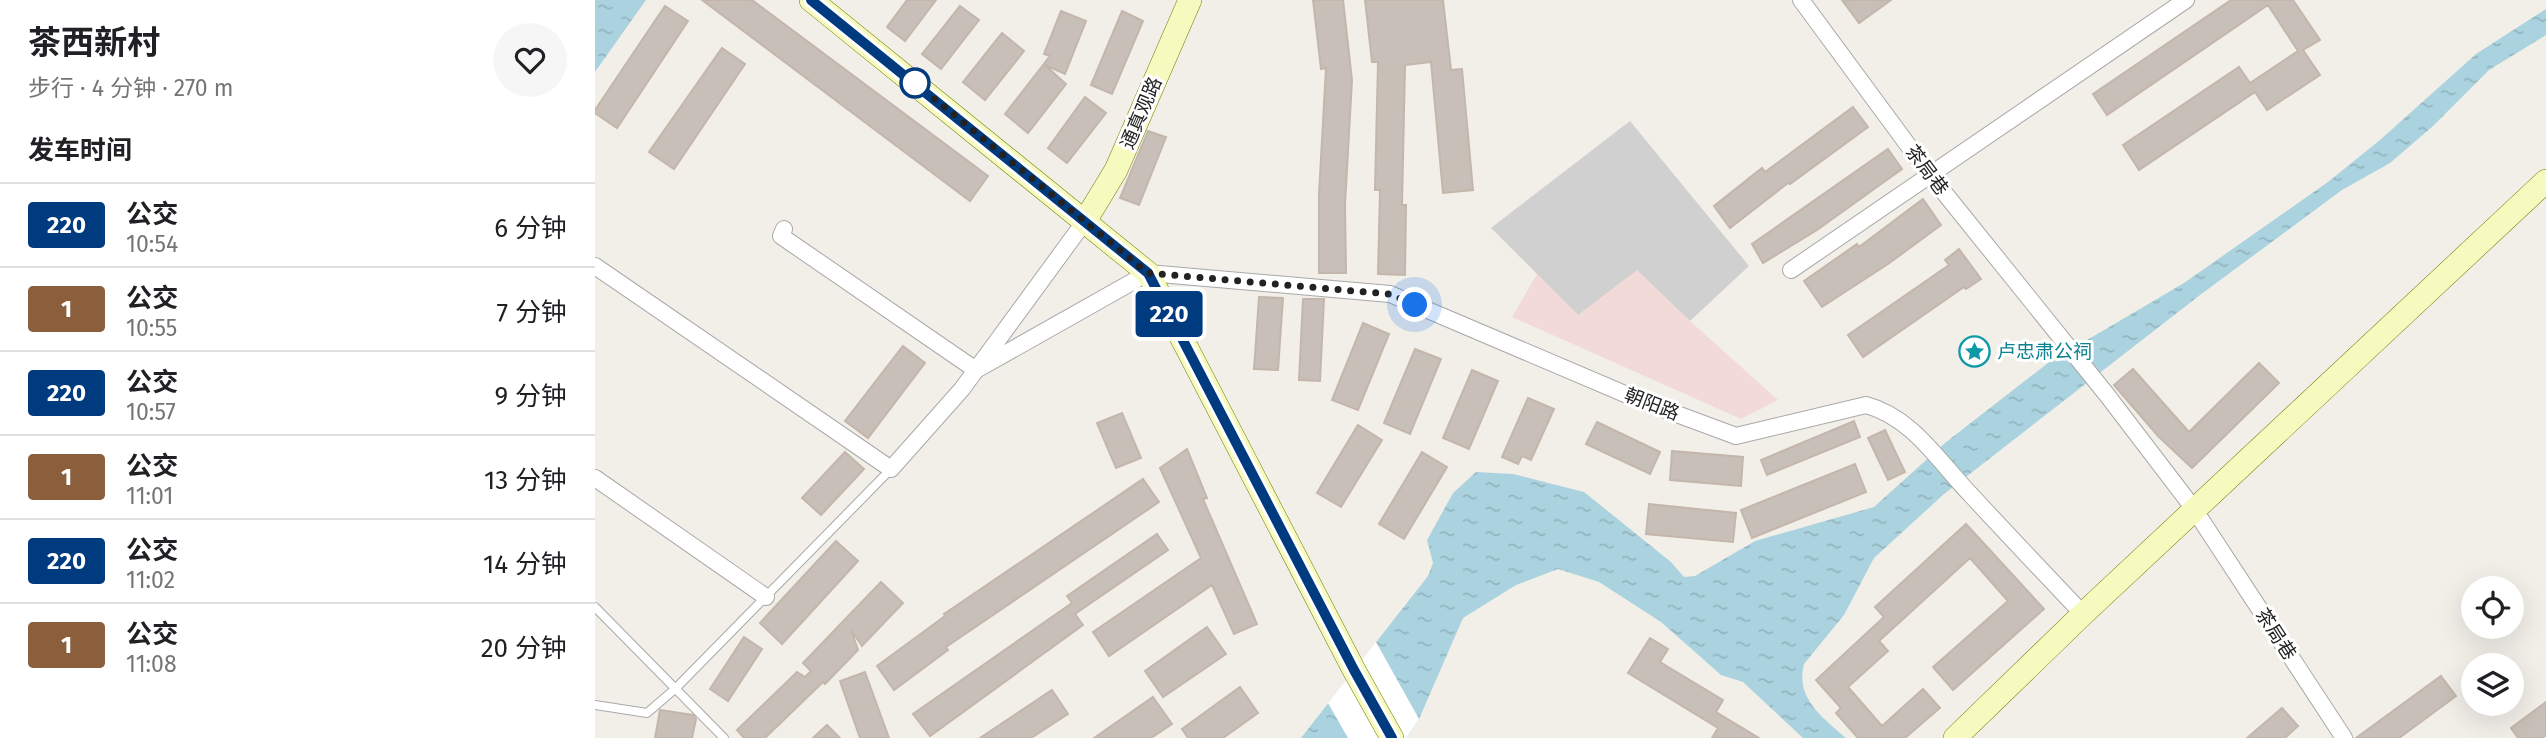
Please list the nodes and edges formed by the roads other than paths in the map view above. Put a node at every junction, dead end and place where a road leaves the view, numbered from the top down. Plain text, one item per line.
1 (811, 0) edge
2 (1190, 0) edge
3 (1801, 0) edge
4 (2186, 0) edge
5 (1930, 175) junction
6 (2546, 181) edge
7 (1085, 221) junction
8 (785, 229) dead end
9 (595, 266) edge
10 (1791, 270) dead end
11 (1148, 273) junction
12 (976, 370) junction
13 (891, 469) junction
14 (595, 478) edge
15 (2194, 509) junction
16 (766, 597) junction
17 (595, 607) edge
18 (2083, 614) junction
19 (676, 688) junction
20 (595, 705) edge
21 (724, 738) edge
22 (1392, 738) edge
23 (1955, 738) edge
24 (2344, 738) edge

1 - 7 main road
2 - 7 main road, 通真观路
3 - 5 street, 茶局巷
4 - 5 street
5 - 10 street
5 - 15 street, 茶局巷
6 - 15 main road
7 - 11 main road
7 - 12 street
8 - 12 street
9 - 13 street
11 - 12 street
11 - 18 street, 朝阳路
11 - 22 main road
12 - 13 street
13 - 16 lane
14 - 16 street
15 - 18 main road
15 - 24 street, 茶局巷
16 - 19 lane
17 - 19 lane
18 - 23 main road
19 - 20 lane
19 - 21 lane

